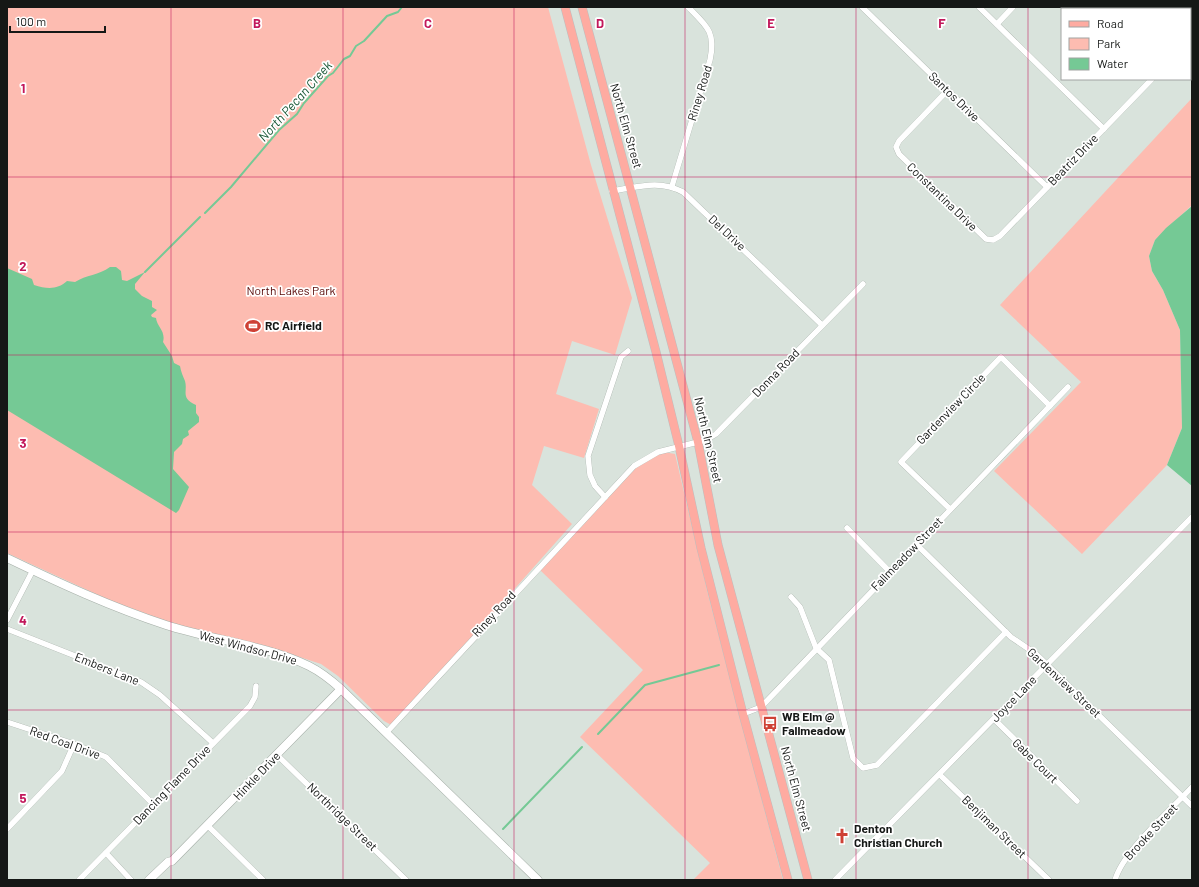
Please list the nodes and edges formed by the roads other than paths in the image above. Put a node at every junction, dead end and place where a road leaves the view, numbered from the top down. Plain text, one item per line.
1 (565, 7) edge
2 (582, 7) edge
3 (688, 7) edge
4 (862, 7) edge
5 (979, 7) edge
6 (1013, 7) edge
7 (997, 24) junction
8 (1151, 80) edge
9 (947, 91) junction
10 (1104, 128) junction
11 (672, 186) junction
12 (1047, 187) junction
13 (631, 188) junction
14 (612, 191) junction
15 (993, 240) joint
16 (863, 284) dead end
17 (822, 325) junction
18 (628, 351) dead end
19 (1068, 387) dead end
20 (1050, 406) junction
21 (698, 442) junction
22 (679, 446) junction
23 (605, 497) junction
24 (950, 510) junction
25 (1192, 517) edge
26 (847, 528) dead end
27 (916, 544) junction
28 (7, 558) edge
29 (33, 570) junction
30 (890, 572) junction
31 (791, 597) dead end
32 (7, 620) edge
33 (7, 629) edge
34 (1006, 632) junction
35 (816, 648) junction
36 (1047, 665) junction
37 (256, 686) dead end
38 (341, 689) junction
39 (761, 707) junction
40 (743, 714) junction
41 (994, 719) junction
42 (7, 722) edge
43 (386, 733) junction
44 (213, 743) junction
45 (74, 744) junction
46 (277, 754) junction
47 (940, 775) junction
48 (1192, 787) edge
49 (1183, 797) junction
50 (1077, 801) dead end
51 (153, 804) junction
52 (1192, 806) edge
53 (208, 826) junction
54 (7, 829) edge
55 (106, 853) junction
56 (172, 862) junction
57 (79, 880) edge
58 (131, 880) edge
59 (149, 880) edge
60 (158, 880) edge
61 (263, 880) edge
62 (406, 880) edge
63 (538, 880) edge
64 (788, 880) edge
65 (808, 880) edge
66 (835, 880) edge
67 (1049, 880) edge
68 (1114, 880) edge

1 - 14 main road
2 - 13 main road, North Elm Street
3 - 11 street, Riney Road
4 - 9 street, Santos Drive
5 - 7 street
6 - 7 street
7 - 10 street
8 - 10 street, Beatriz Drive
9 - 12 street, Santos Drive
9 - 15 street, Constantina Drive
10 - 12 street, Beatriz Drive
11 - 13 street
11 - 17 street, Del Drive
12 - 15 street, Beatriz Drive
13 - 14 street
13 - 21 main road, North Elm Street
14 - 22 main road
16 - 17 street, Donna Road
17 - 21 street, Donna Road
18 - 23 street
19 - 20 street, Fallmeadow Street
20 - 24 street, Fallmeadow Street
20 - 24 street, Gardenview Circle
21 - 22 street, Donna Road
21 - 39 main road, North Elm Street
22 - 23 street, Riney Road
22 - 40 main road
23 - 43 street, Riney Road
24 - 27 street, Fallmeadow Street
25 - 36 street, Joyce Lane
26 - 30 street
27 - 30 street, Fallmeadow Street
27 - 34 street, Gardenview Street
28 - 29 street, West Windsor Drive
29 - 32 street
29 - 38 street, West Windsor Drive
30 - 35 street, Fallmeadow Street
31 - 35 street
33 - 44 street, Embers Lane
34 - 35 street
34 - 36 street, Gardenview Street
35 - 39 street, Fallmeadow Street
36 - 41 street, Joyce Lane
36 - 49 street, Gardenview Street
37 - 44 street, Dancing Flame Drive
38 - 43 street, West Windsor Drive
38 - 46 street, Hinkle Drive
39 - 40 street, Fallmeadow Street
39 - 65 main road, North Elm Street
40 - 64 main road
41 - 47 street, Joyce Lane
41 - 50 street, Gabe Court
42 - 45 street, Red Coal Drive
43 - 63 street, West Windsor Drive
44 - 51 street, Dancing Flame Drive
45 - 51 street, Red Coal Drive
45 - 54 street
46 - 53 street, Hinkle Drive
46 - 62 street, Northridge Street
47 - 66 street, Joyce Lane
47 - 67 street, Benjiman Street
48 - 49 street, Brooke Street
49 - 52 street, Gardenview Street
49 - 68 street, Brooke Street
51 - 55 street, Dancing Flame Drive
53 - 56 street, Hinkle Drive
53 - 61 street
55 - 57 street, Dancing Flame Drive
55 - 58 street
56 - 59 street, Hinkle Drive
56 - 60 street, Hinkle Drive

